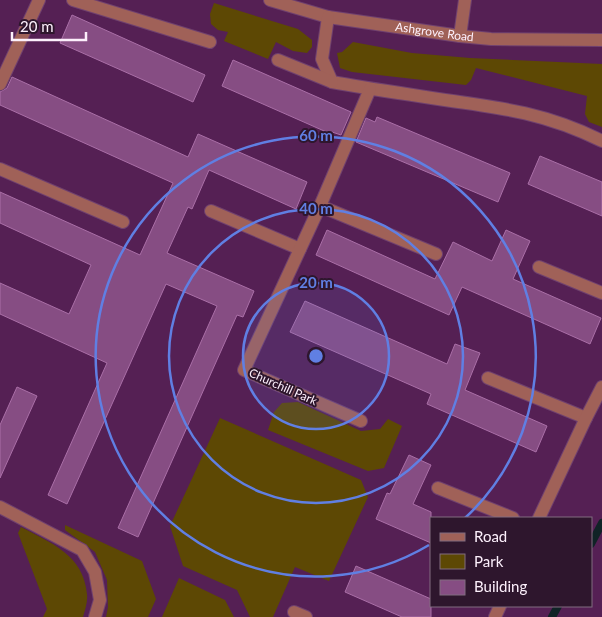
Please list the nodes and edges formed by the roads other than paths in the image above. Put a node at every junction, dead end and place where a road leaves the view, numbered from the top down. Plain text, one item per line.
1 (39, 0) edge
2 (73, 0) edge
3 (270, 0) edge
4 (465, 0) edge
5 (328, 17) junction
6 (460, 36) junction
7 (602, 40) edge
8 (210, 42) dead end
9 (278, 60) dead end
10 (332, 82) junction
11 (0, 84) edge
12 (370, 89) junction
13 (602, 141) edge
14 (0, 169) edge
15 (320, 206) junction
16 (211, 211) dead end
17 (123, 222) dead end
18 (300, 249) junction
19 (436, 254) dead end
20 (540, 266) dead end
21 (602, 293) edge
22 (488, 378) dead end
23 (602, 388) edge
24 (586, 418) junction
25 (362, 422) dead end
26 (438, 488) dead end
27 (0, 507) edge
28 (510, 517) edge
29 (539, 517) edge
30 (95, 617) edge

1 - 11 street
2 - 8 street
3 - 5 street, Ashgrove Road
4 - 6 street
5 - 6 street, Ashgrove Road
5 - 10 street
6 - 7 street, Ashgrove Road
9 - 10 street
10 - 12 street
12 - 13 street
12 - 15 street, Churchill Park
14 - 17 street
15 - 18 street, Churchill Park
15 - 19 street
16 - 18 street
18 - 25 street, Churchill Park
20 - 21 street
22 - 24 street
23 - 24 street
24 - 29 street
26 - 28 street
27 - 30 street

